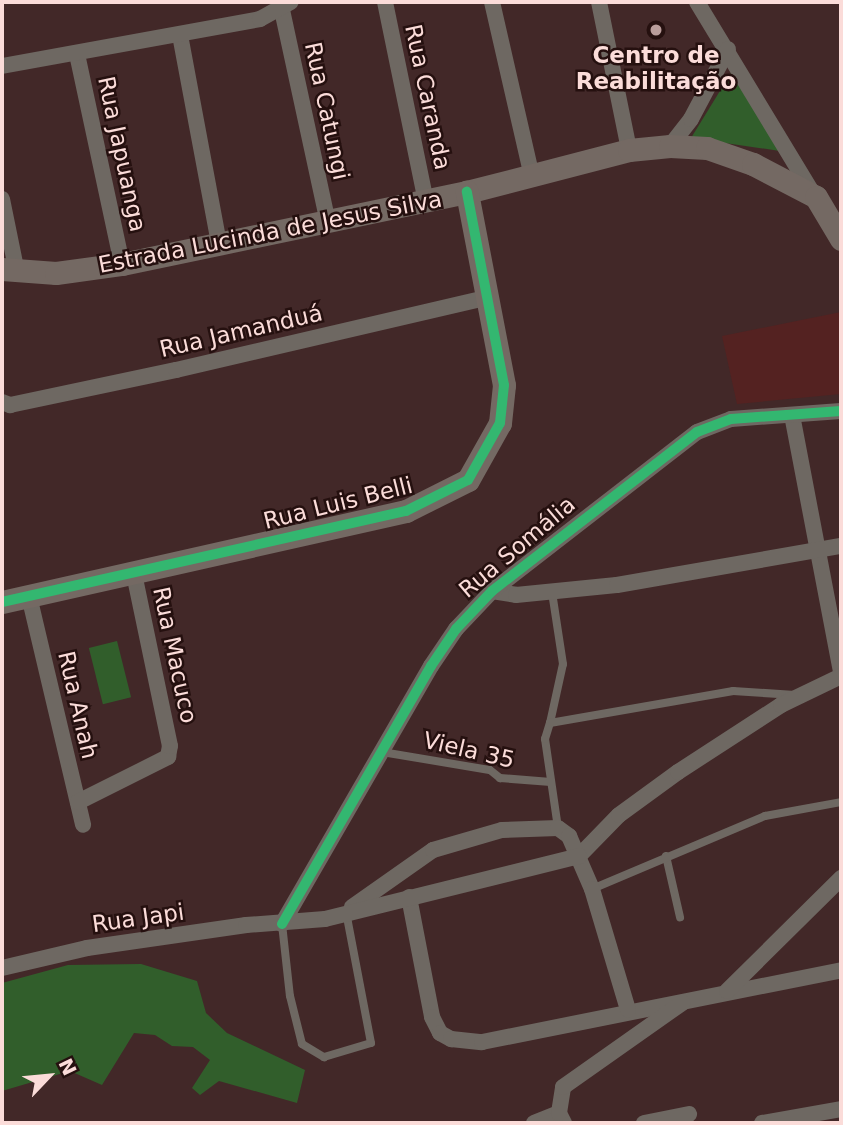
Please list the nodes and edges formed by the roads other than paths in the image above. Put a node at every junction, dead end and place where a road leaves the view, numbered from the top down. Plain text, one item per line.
1 (386, 2) edge
2 (492, 2) edge
3 (599, 2) edge
4 (697, 2) edge
5 (287, 6) edge
6 (180, 35) junction
7 (728, 49) junction
8 (77, 54) junction
9 (2, 66) edge
10 (670, 146) junction
11 (629, 150) junction
12 (532, 177) junction
13 (467, 192) junction
14 (816, 197) junction
15 (2, 199) edge
16 (426, 201) junction
17 (328, 222) junction
18 (841, 239) edge
19 (219, 243) junction
20 (122, 264) junction
21 (10, 271) edge
22 (490, 297) junction
23 (2, 402) edge
24 (841, 411) edge
25 (792, 415) junction
26 (841, 546) edge
27 (815, 551) junction
28 (134, 573) junction
29 (492, 592) junction
30 (552, 592) junction
31 (29, 596) junction
32 (2, 602) edge
33 (841, 675) edge
34 (798, 695) junction
35 (550, 723) junction
36 (380, 751) junction
37 (551, 782) junction
38 (78, 802) junction
39 (841, 802) edge
40 (83, 825) dead end
41 (558, 828) junction
42 (579, 856) junction
43 (666, 856) junction
44 (841, 877) edge
45 (592, 889) junction
46 (409, 897) junction
47 (346, 912) junction
48 (680, 917) dead end
49 (282, 924) junction
50 (2, 968) edge
51 (841, 971) edge
52 (727, 991) junction
53 (684, 1002) junction
54 (628, 1010) junction
55 (841, 1109) edge
56 (690, 1114) dead end
57 (561, 1118) edge
58 (534, 1123) edge
59 (644, 1123) edge
60 (762, 1123) edge

1 - 16 street, Rua Caranda
2 - 12 street
3 - 11 street
4 - 7 street
5 - 6 street
5 - 17 street, Rua Catungi
6 - 8 street
6 - 19 street
7 - 10 street
7 - 14 street
8 - 9 street
8 - 20 street, Rua Japuanga
10 - 11 main road, Estrada Lucinda de Jesus Silva
10 - 14 main road, Estrada Lucinda de Jesus Silva
11 - 12 main road, Estrada Lucinda de Jesus Silva
12 - 13 main road, Estrada Lucinda de Jesus Silva
13 - 16 main road, Estrada Lucinda de Jesus Silva
13 - 22 main road, Rua Luis Belli
14 - 18 main road
15 - 21 street
16 - 17 main road, Estrada Lucinda de Jesus Silva
17 - 19 main road, Estrada Lucinda de Jesus Silva
19 - 20 main road, Estrada Lucinda de Jesus Silva
20 - 21 main road, Estrada Lucinda de Jesus Silva
22 - 23 street, Rua Jamanduá
22 - 28 main road, Rua Luis Belli
24 - 25 street, Rua Somália
25 - 27 street
25 - 29 street, Rua Somália
26 - 27 street
27 - 30 street
27 - 33 street
28 - 31 main road, Rua Luis Belli
28 - 38 street, Rua Macuco
29 - 30 street
29 - 36 street, Rua Somália
30 - 35 lane
31 - 32 main road, Rua Luis Belli
31 - 38 street, Rua Anah
33 - 34 street
34 - 35 lane
34 - 42 street
35 - 37 lane
36 - 37 lane, Viela 35
36 - 49 street, Rua Somália
37 - 41 lane
38 - 40 street, Rua Anah
39 - 43 lane
41 - 42 street
41 - 47 street
42 - 45 street
42 - 46 street, Rua Japi
43 - 45 lane
43 - 48 lane
44 - 52 street
45 - 54 street
46 - 47 street, Rua Japi
46 - 54 street
47 - 49 street, Rua Japi
47 - 49 lane
49 - 50 street, Rua Japi
51 - 52 street
52 - 53 street
53 - 54 street
53 - 57 street
55 - 60 street
56 - 59 street
57 - 58 street

